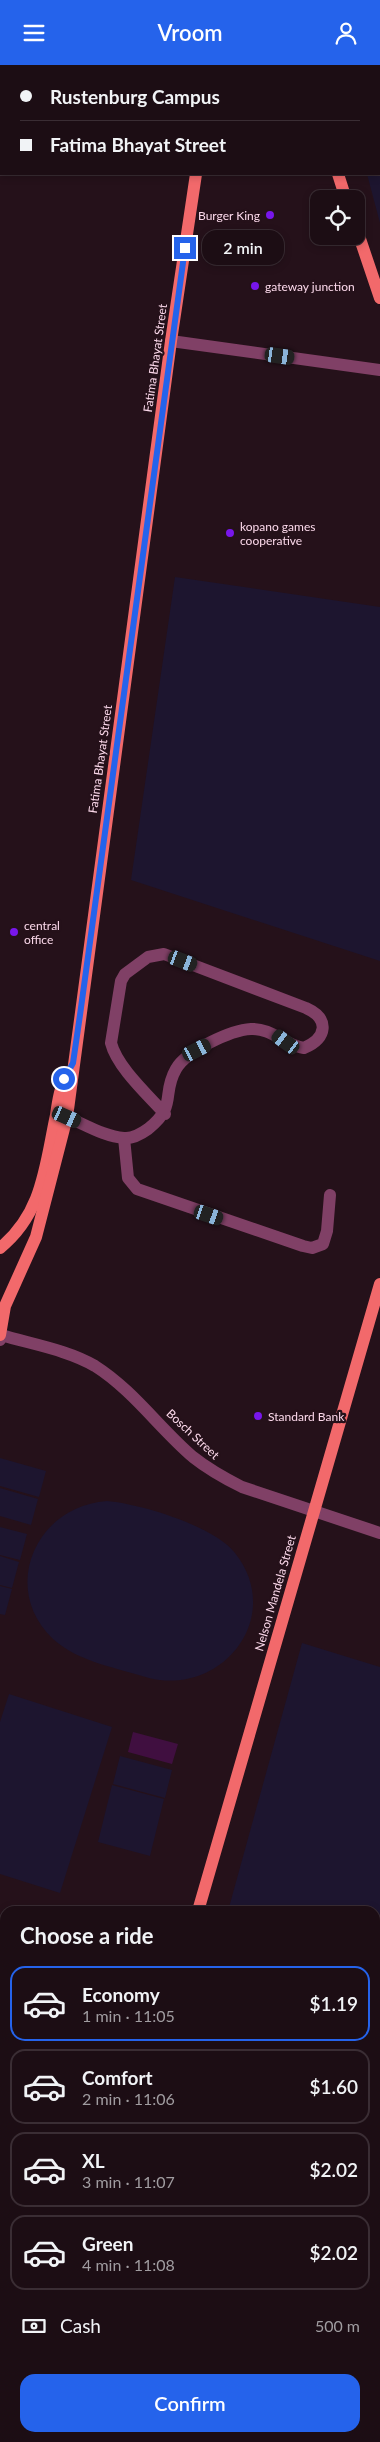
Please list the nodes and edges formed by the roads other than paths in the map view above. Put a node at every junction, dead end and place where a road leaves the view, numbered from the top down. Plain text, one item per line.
1 (196, 175) edge
2 (338, 175) edge
3 (343, 190) edge
4 (362, 245) edge
5 (380, 298) edge
6 (171, 341) junction
7 (380, 370) edge
8 (73, 1063) junction
9 (165, 1114) junction
10 (67, 1117) junction
11 (124, 1138) junction
12 (330, 1195) dead end
13 (0, 1248) edge
14 (380, 1284) edge
15 (0, 1337) edge
16 (313, 1510) junction
17 (380, 1533) edge
18 (199, 1906) edge

1 - 6 main road, Fatima Bhayat Street
2 - 3 main road
4 - 5 main road
6 - 7 street
6 - 8 main road, Fatima Bhayat Street
8 - 10 main road, Fatima Bhayat Street
8 - 13 main road
9 - 9 street
9 - 11 street
10 - 11 street
10 - 15 main road, Fatima Bhayat Street
11 - 12 street
14 - 16 main road, Nelson Mandela Street
15 - 16 street, Bosch Street
16 - 17 street, Bosch Street
16 - 18 main road, Nelson Mandela Street

